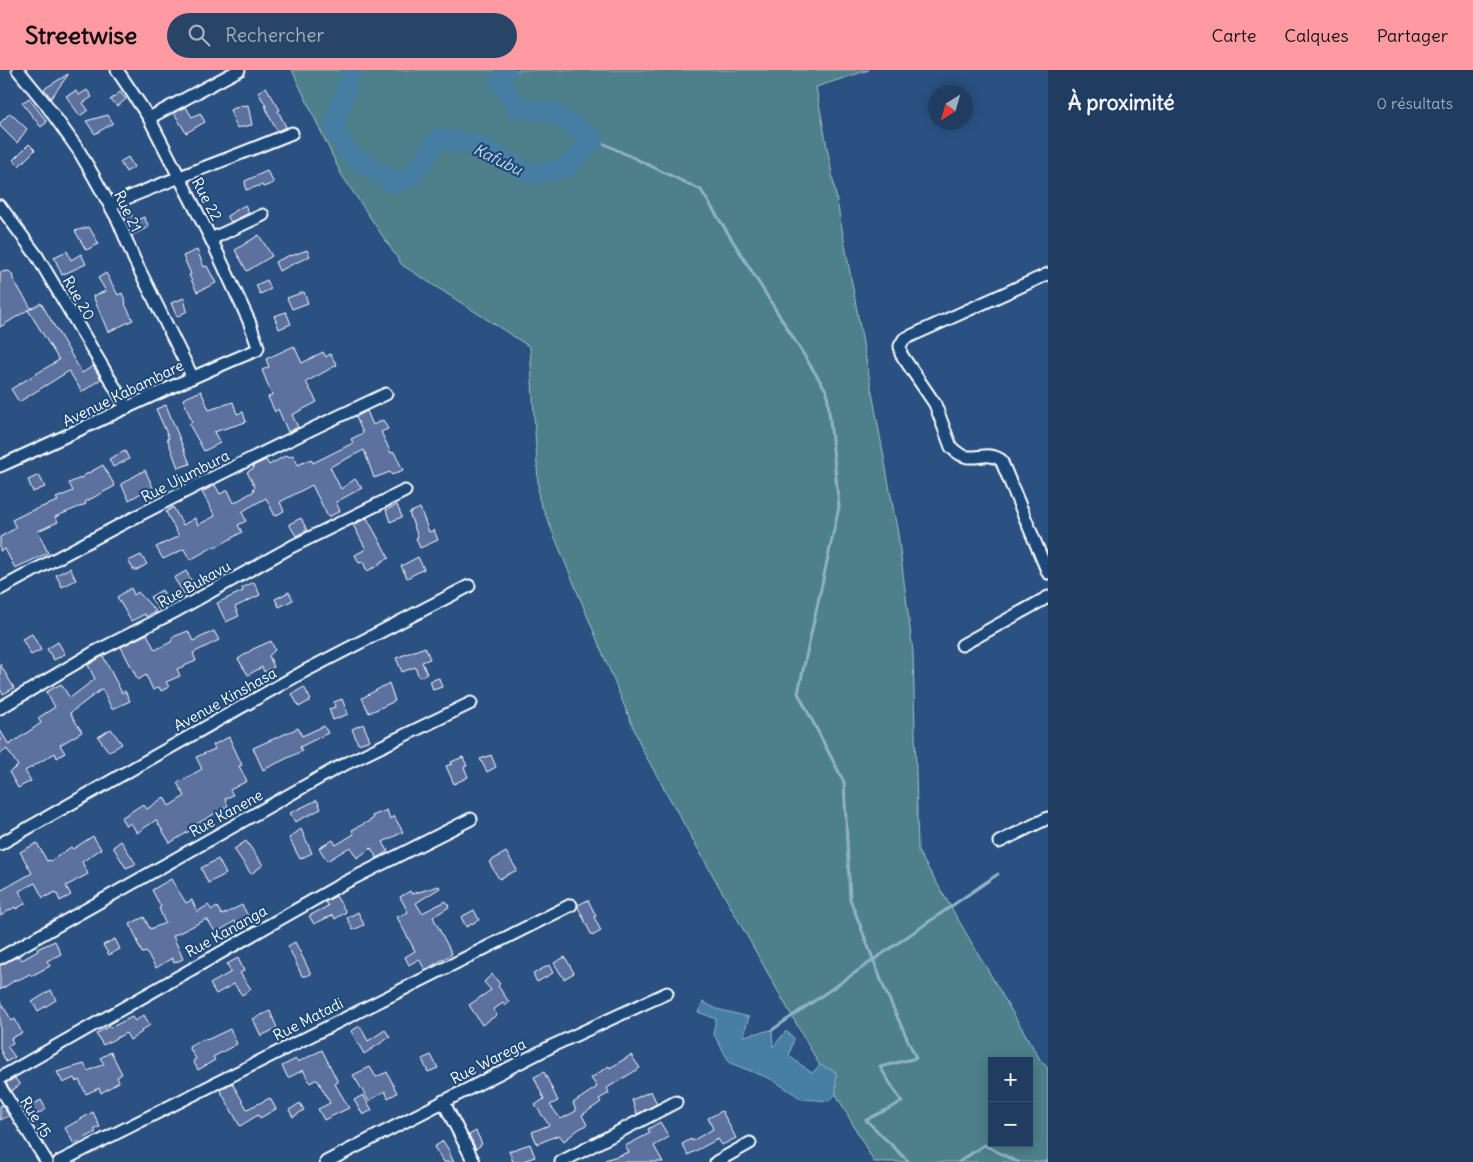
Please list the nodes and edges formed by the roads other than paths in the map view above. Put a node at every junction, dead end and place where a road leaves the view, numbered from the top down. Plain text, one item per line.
1 (18, 70) edge
2 (117, 70) edge
3 (239, 70) edge
4 (149, 118) junction
5 (292, 133) dead end
6 (178, 176) junction
7 (110, 205) junction
8 (0, 206) edge
9 (263, 215) dead end
10 (211, 240) junction
11 (1048, 274) edge
12 (258, 348) joint
13 (192, 376) junction
14 (386, 394) dead end
15 (127, 408) junction
16 (0, 466) edge
17 (405, 491) dead end
18 (1048, 573) edge
19 (468, 586) dead end
20 (0, 589) edge
21 (1048, 597) edge
22 (962, 645) dead end
23 (471, 703) dead end
24 (0, 708) edge
25 (1048, 818) edge
26 (471, 820) dead end
27 (999, 842) dead end
28 (0, 844) edge
29 (571, 905) dead end
30 (0, 958) edge
31 (667, 993) dead end
32 (0, 1078) edge
33 (0, 1087) edge
34 (443, 1101) junction
35 (676, 1102) dead end
36 (750, 1143) dead end
37 (46, 1162) edge
38 (59, 1162) edge
39 (326, 1162) edge
40 (474, 1162) edge
41 (561, 1162) edge
42 (716, 1162) edge

1 - 7 street, Rue 21
2 - 4 street, Rue 22
3 - 4 street
4 - 6 street, Rue 22
5 - 6 street
6 - 7 street
6 - 10 street, Rue 22
7 - 13 street, Rue 21
8 - 15 street, Rue 20
9 - 10 street
10 - 12 street, Rue 22
11 - 18 street
12 - 13 street, Avenue Kabambare
13 - 15 street, Avenue Kabambare
14 - 20 street, Rue Ujumbura
15 - 16 street, Avenue Kabambare
17 - 24 street, Rue Bukavu
19 - 28 street, Avenue Kinshasa
21 - 22 street
23 - 30 street, Rue Kanene
25 - 27 street
26 - 32 street, Rue Kananga
29 - 38 street, Rue Matadi
31 - 34 street, Rue Warega
33 - 37 street, Rue 15
34 - 39 street, Rue Warega
34 - 40 street
35 - 41 street
36 - 42 street

